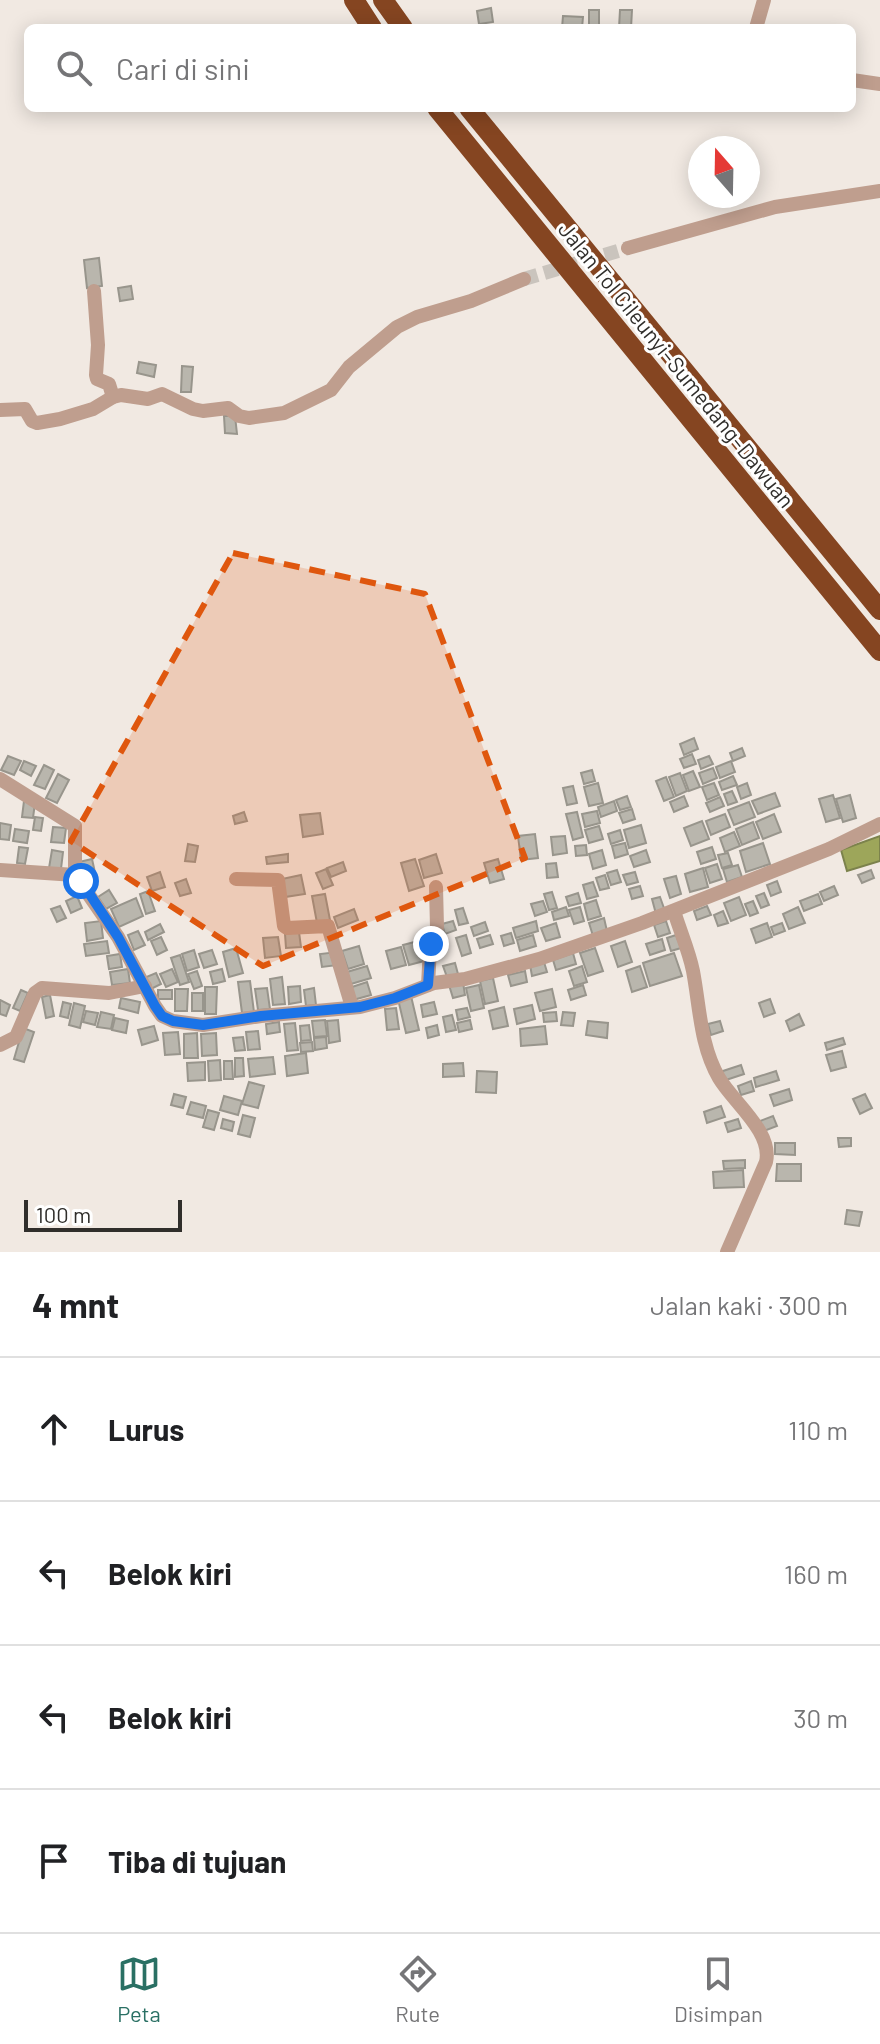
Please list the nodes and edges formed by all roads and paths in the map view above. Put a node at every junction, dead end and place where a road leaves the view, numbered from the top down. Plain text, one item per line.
1 (354, 0) edge
2 (383, 0) edge
3 (764, 0) edge
4 (369, 24) edge
5 (400, 24) edge
6 (757, 24) edge
7 (856, 81) edge
8 (880, 84) edge
9 (440, 112) edge
10 (472, 112) edge
11 (880, 191) edge
12 (628, 248) tunnel mouth
13 (524, 279) tunnel mouth
14 (94, 291) dead end
15 (113, 397) junction
16 (0, 410) edge
17 (880, 610) edge
18 (880, 651) edge
19 (0, 779) edge
20 (880, 824) edge
21 (0, 870) edge
22 (75, 875) junction
23 (236, 879) dead end
24 (436, 887) dead end
25 (674, 911) junction
26 (428, 985) junction
27 (145, 986) junction
28 (352, 1007) junction
29 (0, 1045) edge
30 (727, 1252) edge

1 - 4 highway
2 - 5 highway
3 - 6 street
7 - 8 street
9 - 18 highway, Jalan Tol Cileunyi–Sumedang–Dawuan
10 - 17 highway, Jalan Tol Cileunyi–Sumedang–Dawuan
11 - 12 street
13 - 15 street
14 - 15 street
15 - 16 street
19 - 22 street
20 - 25 street
21 - 22 street
22 - 27 street
23 - 28 street
24 - 26 street
25 - 26 street
25 - 30 street
26 - 28 street
27 - 28 street
27 - 29 street

